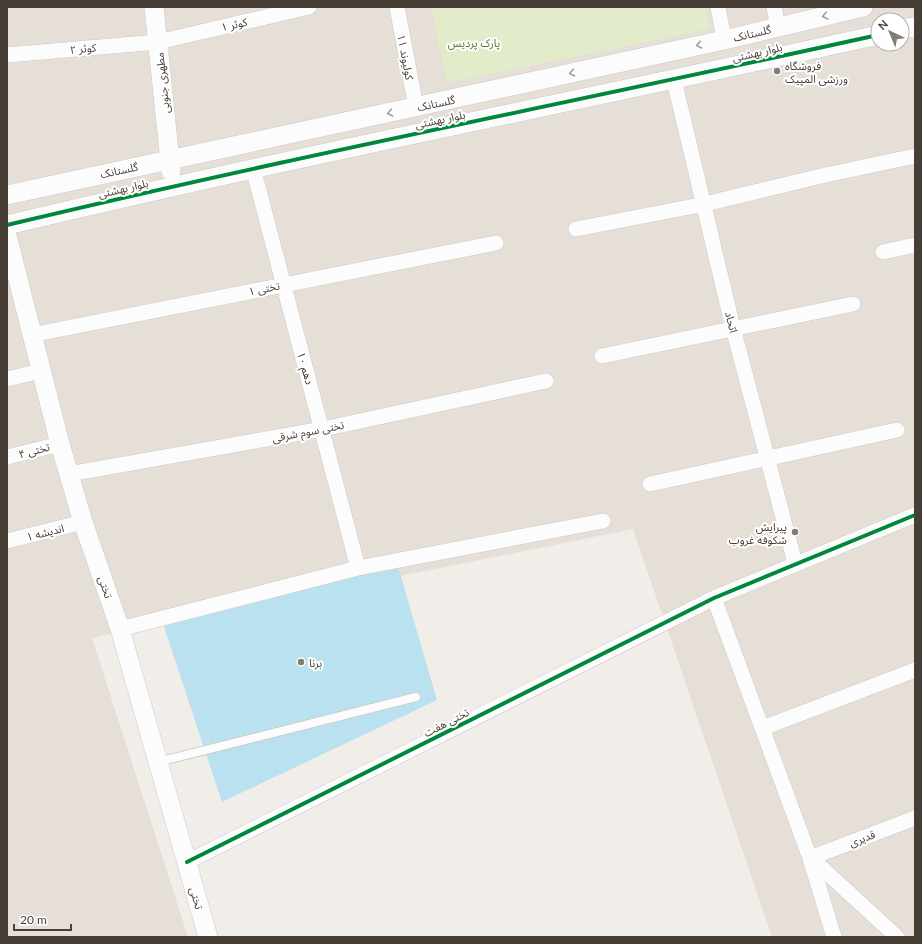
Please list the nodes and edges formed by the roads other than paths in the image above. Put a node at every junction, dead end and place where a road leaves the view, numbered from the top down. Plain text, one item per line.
1 (154, 7) edge
2 (309, 7) edge
3 (397, 7) edge
4 (718, 7) edge
5 (774, 7) edge
6 (857, 8) edge
7 (778, 27) junction
8 (870, 37) edge
9 (724, 40) junction
10 (158, 42) junction
11 (7, 55) edge
12 (674, 80) junction
13 (416, 107) junction
14 (915, 156) edge
15 (170, 159) junction
16 (253, 168) junction
17 (173, 186) junction
18 (7, 195) edge
19 (705, 204) junction
20 (7, 225) edge
21 (576, 229) dead end
22 (7, 236) edge
23 (496, 243) dead end
24 (915, 245) edge
25 (883, 252) dead end
26 (283, 284) junction
27 (853, 304) dead end
28 (733, 328) junction
29 (31, 335) junction
30 (602, 356) dead end
31 (41, 371) junction
32 (7, 379) edge
33 (546, 381) dead end
34 (323, 429) junction
35 (897, 430) dead end
36 (60, 444) junction
37 (7, 457) edge
38 (767, 457) junction
39 (69, 474) junction
40 (650, 484) dead end
41 (915, 514) edge
42 (603, 521) dead end
43 (83, 522) junction
44 (7, 542) edge
45 (795, 563) junction
46 (358, 568) junction
47 (714, 598) junction
48 (120, 629) junction
49 (915, 670) edge
50 (416, 697) dead end
51 (763, 728) junction
52 (158, 762) junction
53 (915, 818) edge
54 (810, 858) junction
55 (187, 862) junction
56 (208, 937) edge
57 (834, 937) edge
58 (897, 937) edge

1 - 10 street, مطهری جنوبی
2 - 10 street, کوثر ۱
3 - 13 street, کولیوند ۱۱
4 - 9 street
5 - 7 street
6 -> 7 street, گلستانک
7 - 9 street, گلستانک
8 - 12 street, بلوار بهشتی
9 -> 13 street, گلستانک
10 - 11 street, کوثر ۲
10 - 15 street, مطهری جنوبی
12 - 16 street, بلوار بهشتی
12 - 19 street, اتحاد
13 -> 15 street, گلستانک
14 - 19 street
15 - 17 street, مطهری جنوبی
15 - 18 street, گلستانک
16 - 17 street, بلوار بهشتی
16 - 26 street, دهم ۱۰
17 - 20 street, بلوار بهشتی
19 - 21 street
19 - 28 street, اتحاد
22 - 29 street, تختی
23 - 26 street, تختی ۱
24 - 25 street
26 - 29 street, تختی ۱
26 - 34 street, دهم ۱۰
27 - 28 street
28 - 30 street
28 - 38 street, اتحاد
29 - 31 street, تختی
31 - 32 street
31 - 36 street, تختی
33 - 34 street, تختی سوم شرقی
34 - 39 street, تختی سوم شرقی
34 - 46 street, دهم ۱۰
35 - 38 street
36 - 37 street, تختی ۴
36 - 39 street, تختی
38 - 40 street
38 - 45 street, اتحاد
39 - 43 street, تختی
41 - 45 street, تختی هفت
42 - 46 street
43 - 44 street, اندیشه ۱
43 - 48 street, تختی
45 - 47 street, تختی هفت
46 - 48 street
47 - 51 street
47 - 55 street, تختی هفت
48 - 52 street, تختی
49 - 51 street
50 - 52 lane
51 - 54 street
52 - 55 street, تختی
53 - 54 street, قدیری
54 - 57 street
54 - 58 street
55 - 56 street, تختی

